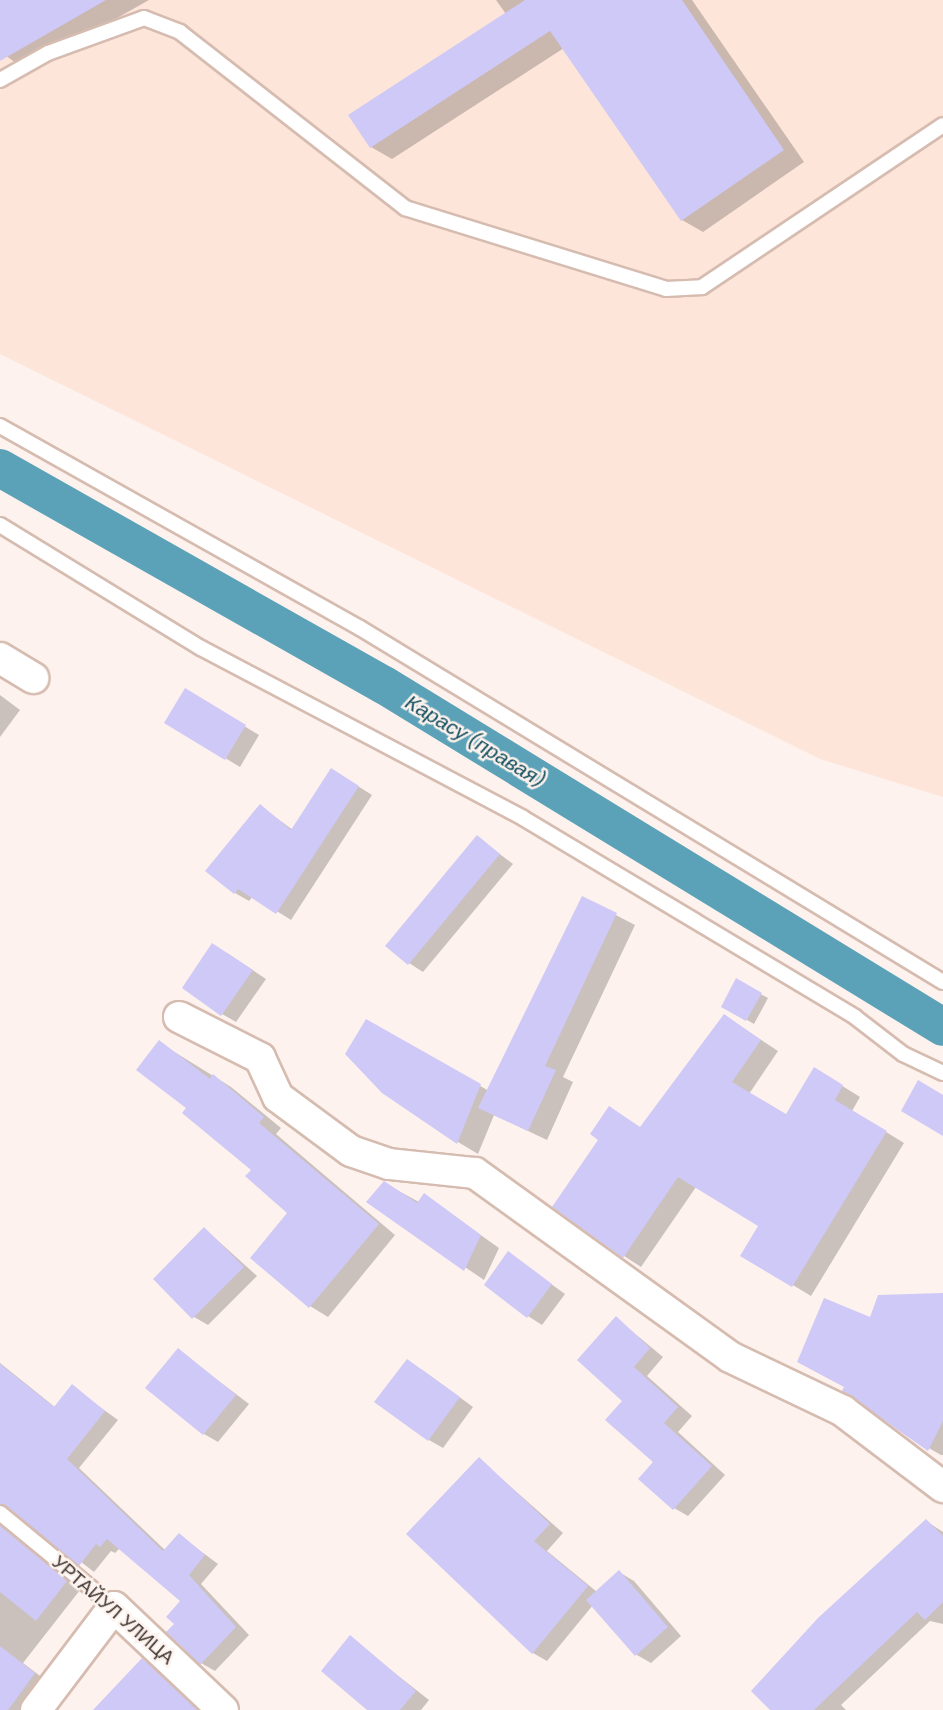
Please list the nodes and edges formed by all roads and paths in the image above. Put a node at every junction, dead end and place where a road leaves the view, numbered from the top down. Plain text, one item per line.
1 (0, 80) edge
2 (943, 125) edge
3 (0, 426) edge
4 (0, 525) edge
5 (0, 657) edge
6 (33, 678) dead end
7 (943, 982) edge
8 (179, 1017) dead end
9 (943, 1073) edge
10 (943, 1487) edge
11 (0, 1513) edge
12 (114, 1607) junction
13 (36, 1710) edge
14 (223, 1710) edge

1 - 2 lane
3 - 7 lane
4 - 9 lane
5 - 6 street
8 - 10 street
11 - 12 lane, УРТАЙУЛ УЛИЦА
12 - 13 street
12 - 14 street, УРТАЙУЛ УЛИЦА

